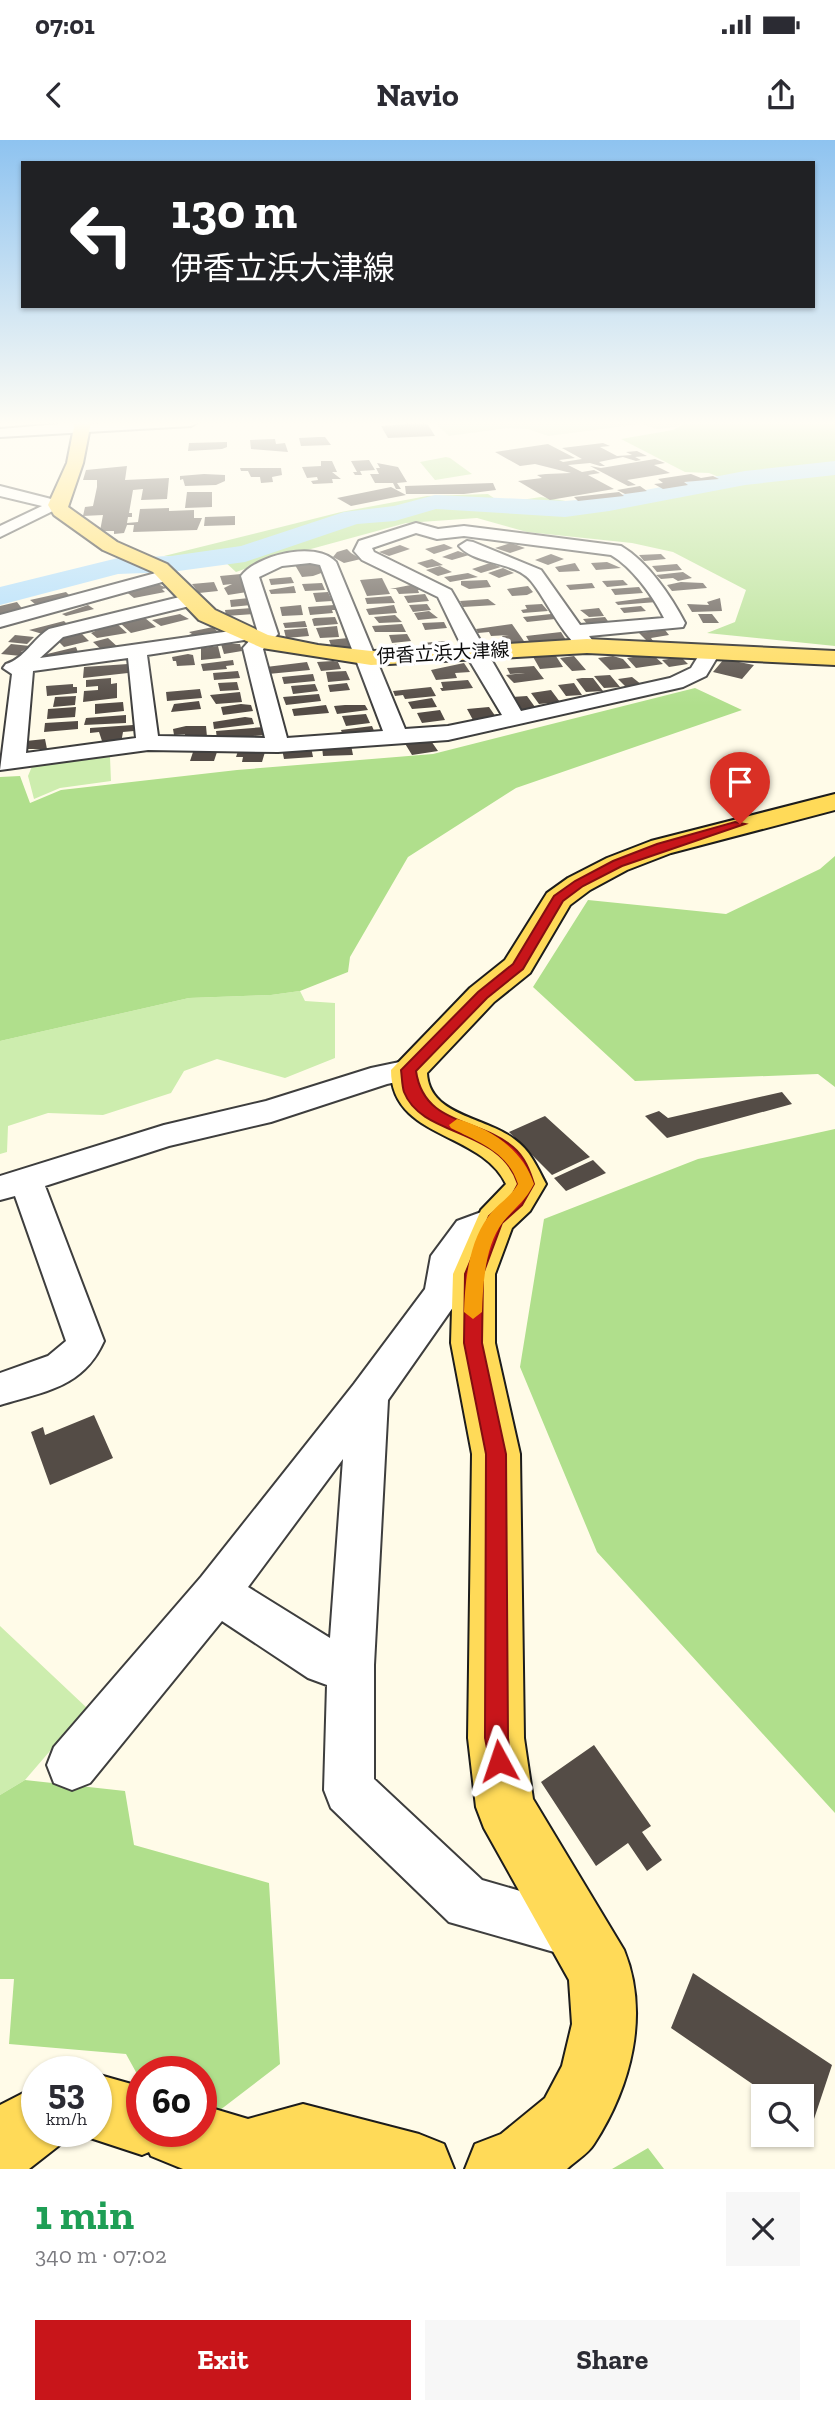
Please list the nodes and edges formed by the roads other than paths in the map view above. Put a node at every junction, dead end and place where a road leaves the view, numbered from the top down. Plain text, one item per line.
1 (32, 517) edge
2 (69, 517) edge
3 (0, 532) edge
4 (437, 534) junction
5 (158, 568) junction
6 (192, 600) junction
7 (0, 621) edge
8 (253, 638) junction
9 (581, 639) junction
10 (137, 651) junction
11 (711, 651) junction
12 (475, 653) junction
13 (364, 657) junction
14 (835, 658) edge
15 (23, 666) junction
16 (0, 670) edge
17 (514, 719) junction
18 (397, 738) junction
19 (148, 743) junction
20 (278, 745) junction
21 (7, 762) edge
22 (835, 802) edge
23 (409, 1070) junction
24 (13, 1184) edge
25 (495, 1220) junction
26 (0, 1389) edge
27 (368, 1396) junction
28 (217, 1591) junction
29 (351, 1665) junction
30 (72, 1765) dead end
31 (575, 1931) junction
32 (21, 2132) edge
33 (217, 2145) edge
34 (0, 2148) edge
35 (419, 2169) edge
36 (500, 2169) edge

1 - 3 street
2 - 5 main road, 伊香立浜大津線
4 - 9 street
4 - 9 street
4 - 12 street
5 - 6 main road, 伊香立浜大津線
5 - 7 street
6 - 8 main road, 伊香立浜大津線
6 - 15 street
8 - 10 street
8 - 13 main road, 伊香立浜大津線
8 - 13 street
8 - 20 street
9 - 11 main road, 伊香立浜大津線
9 - 12 main road, 伊香立浜大津線
10 - 15 street
10 - 19 street
11 - 14 main road, 伊香立浜大津線
11 - 17 street
12 - 13 main road, 伊香立浜大津線
12 - 17 street
13 - 18 street
15 - 16 street
15 - 21 street
17 - 18 street
18 - 20 street
19 - 20 street
19 - 21 street
22 - 23 main road
23 - 24 street
23 - 25 main road
24 - 26 street
25 - 27 street
25 - 31 main road
27 - 28 street
27 - 29 street
28 - 29 street
28 - 30 street
29 - 31 street
31 - 36 main road
32 - 34 main road
33 - 35 main road

